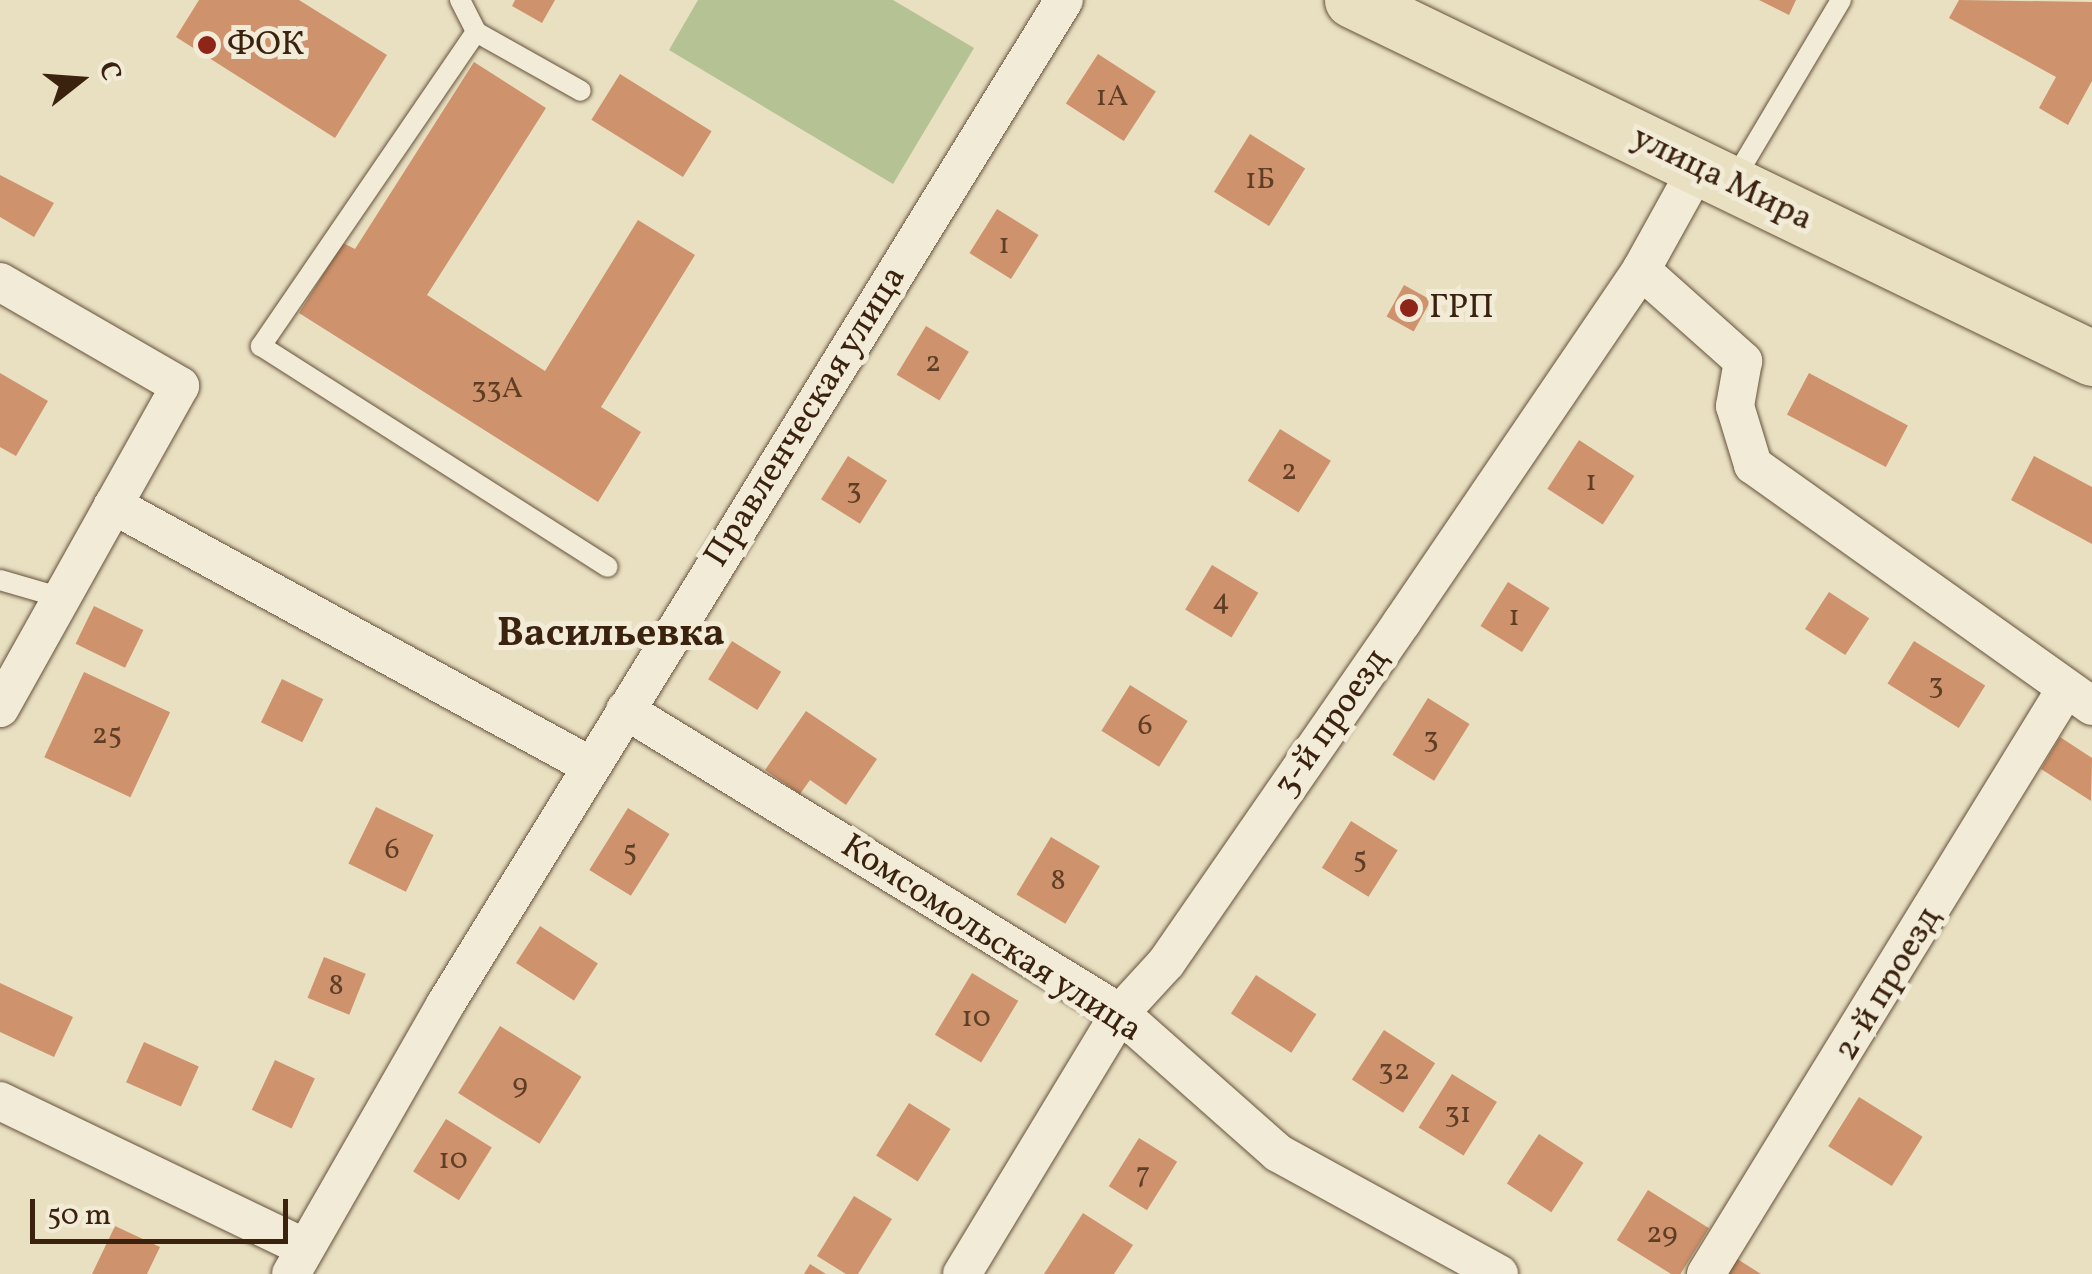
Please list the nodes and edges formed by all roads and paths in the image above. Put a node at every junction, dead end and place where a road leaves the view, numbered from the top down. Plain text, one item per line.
1 (460, 0) edge
2 (1064, 0) edge
3 (1352, 0) edge
4 (1841, 0) edge
5 (476, 32) junction
6 (581, 91) dead end
7 (1715, 175) junction
8 (1641, 270) junction
9 (0, 282) edge
10 (2092, 358) edge
11 (113, 505) junction
12 (608, 567) dead end
13 (0, 580) edge
14 (62, 598) junction
15 (2079, 698) edge
16 (0, 708) edge
17 (625, 710) junction
18 (591, 766) junction
19 (1120, 1013) junction
20 (0, 1101) edge
21 (297, 1261) edge
22 (962, 1274) edge
23 (1499, 1274) edge
24 (1706, 1274) edge

1 - 5 lane
2 - 17 street, Правленческая улица
3 - 7 main road, улица Мира
4 - 7 lane
5 - 6 lane
5 - 12 lane
7 - 8 street, 3-й проезд
7 - 10 main road, улица Мира
8 - 15 street
8 - 19 street, 3-й проезд
9 - 11 street
11 - 14 street
11 - 18 street
13 - 14 lane
14 - 16 street
15 - 24 street, 2-й проезд
17 - 18 street, Правленческая улица
17 - 19 street, Комсомольская улица
18 - 21 street, Правленческая улица
19 - 22 street, 3-й проезд
19 - 23 street, Комсомольская улица
20 - 21 street, Правленческая улица

